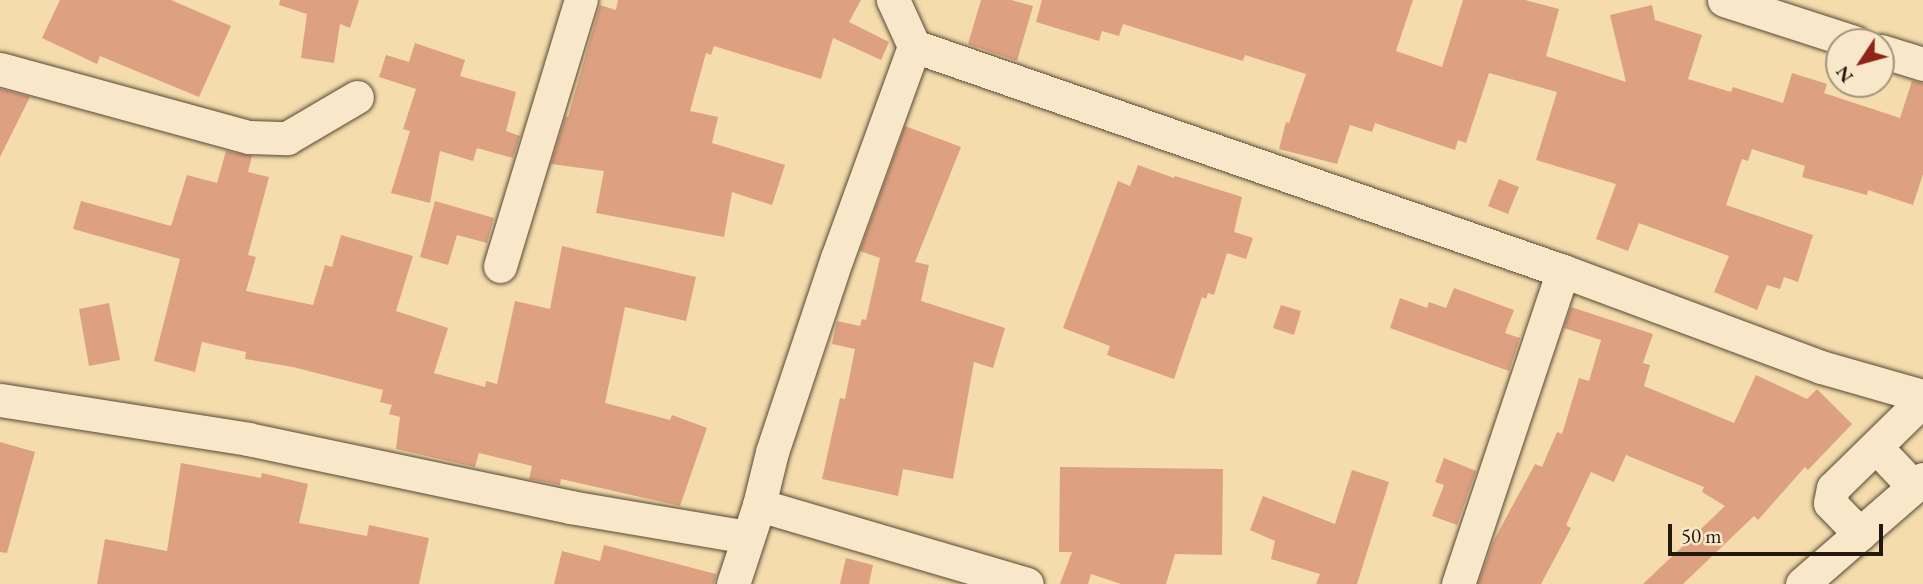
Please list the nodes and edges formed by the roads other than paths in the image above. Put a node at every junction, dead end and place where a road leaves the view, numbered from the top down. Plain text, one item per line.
1 (581, 0) edge
2 (1724, 0) edge
3 (897, 2) edge
4 (1825, 33) edge
5 (915, 46) junction
6 (1895, 55) edge
7 (1923, 64) edge
8 (0, 69) edge
9 (357, 97) dead end
10 (500, 265) dead end
11 (1563, 271) junction
12 (1923, 398) edge
13 (0, 400) edge
14 (1876, 447) junction
15 (1919, 483) edge
16 (759, 505) junction
17 (1860, 534) junction
18 (747, 537) junction
19 (733, 584) edge
20 (1027, 584) edge
21 (1458, 584) edge
22 (1802, 584) edge

1 - 10 street
2 - 4 street
3 - 5 street
5 - 11 street
5 - 16 street
6 - 7 street
8 - 9 street
11 - 12 street
11 - 21 street
12 - 14 street
13 - 18 street
14 - 15 street
14 - 17 street
15 - 17 street
16 - 18 street
16 - 20 street
17 - 22 street
18 - 19 street

